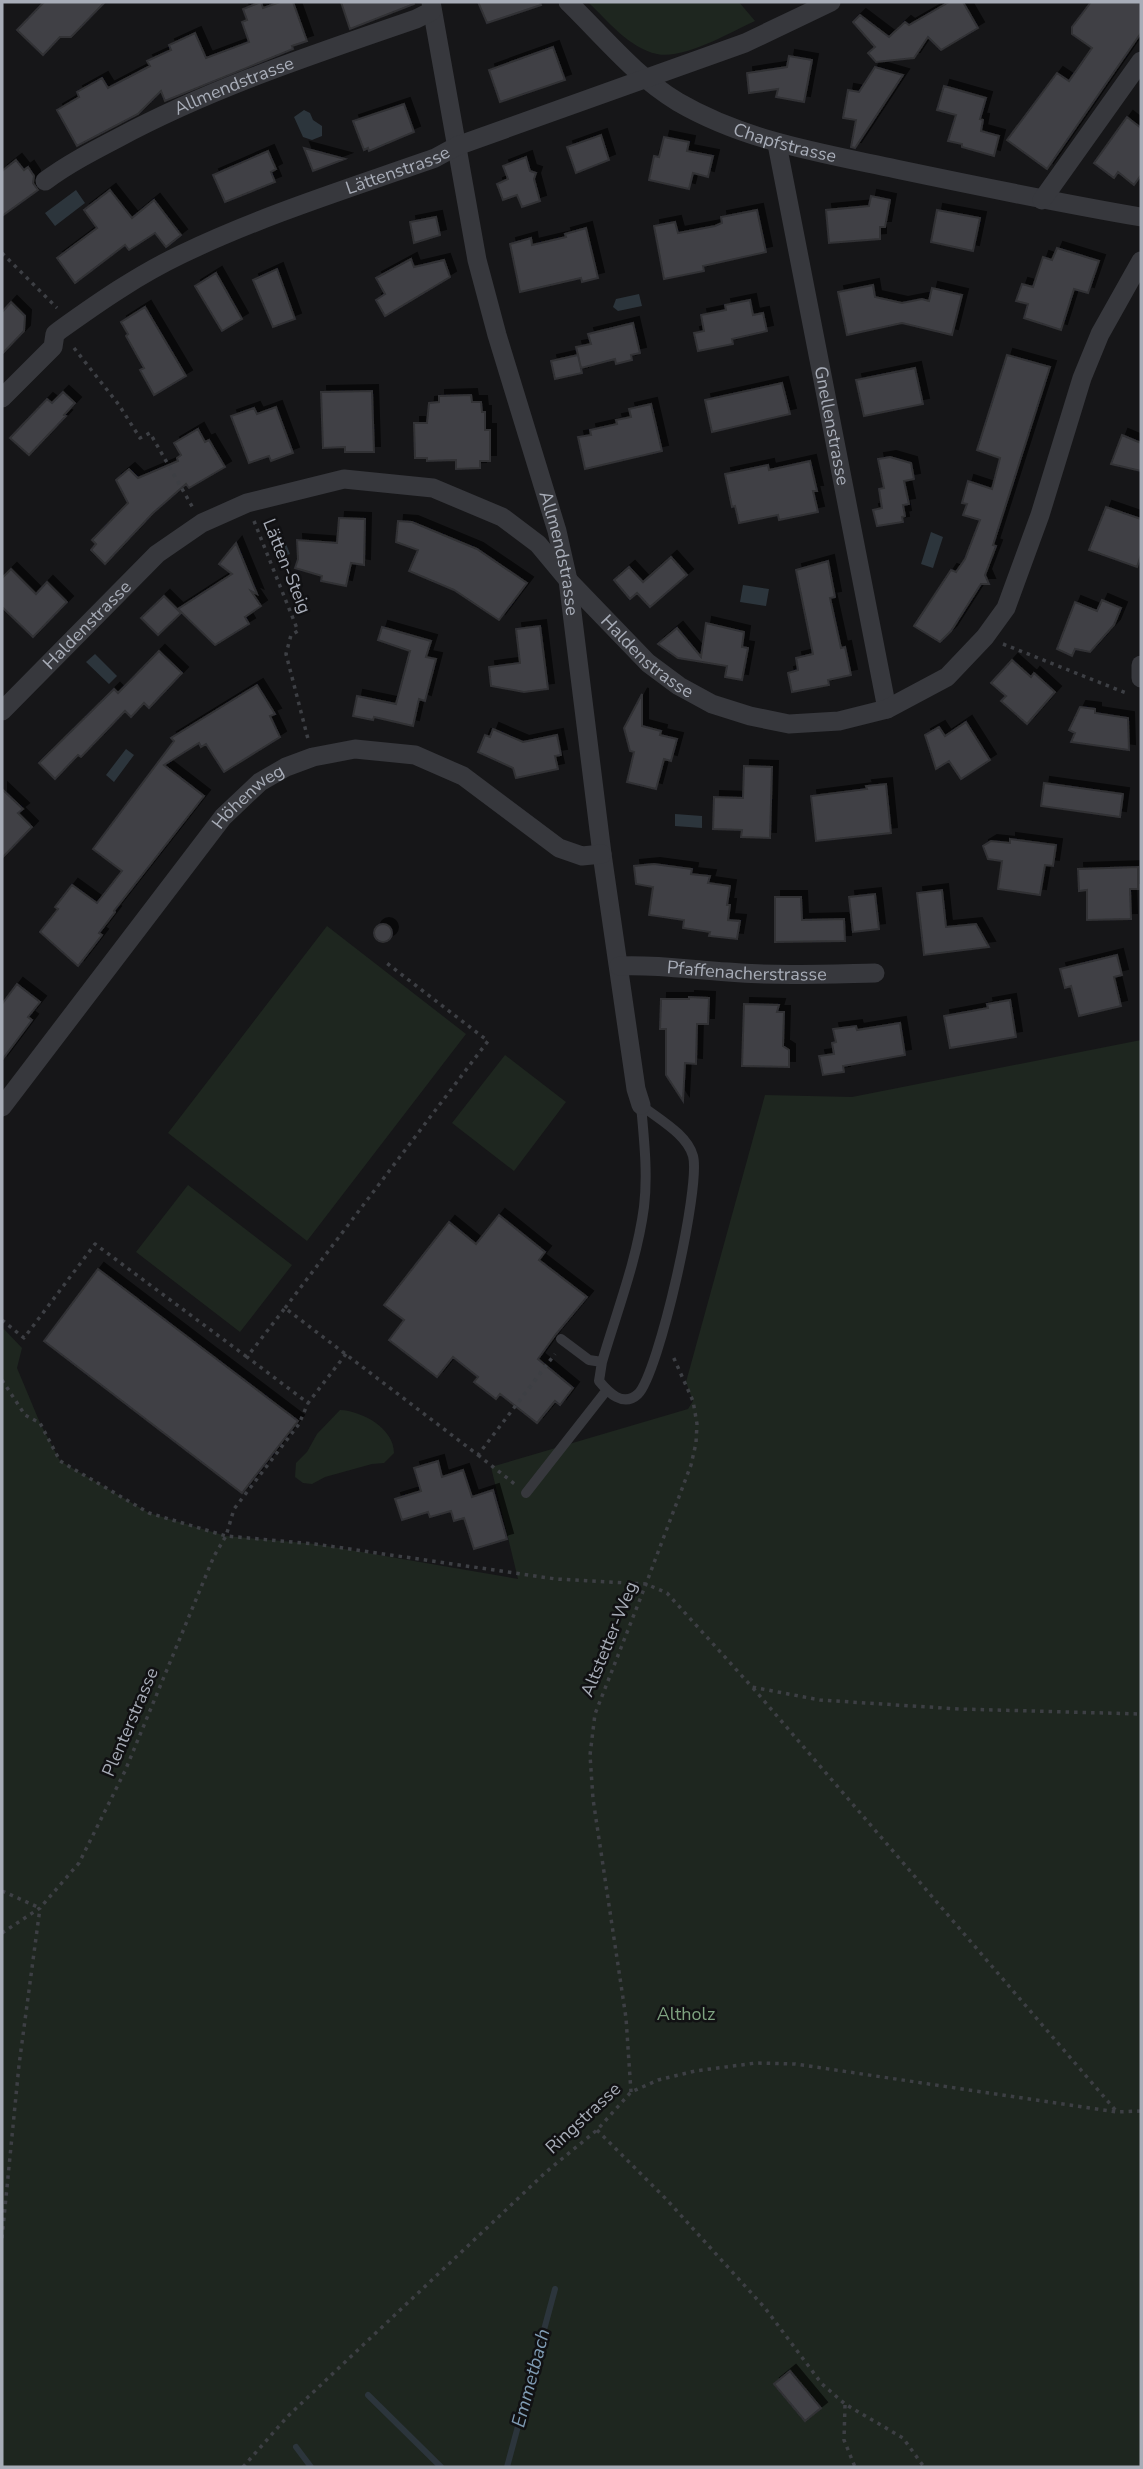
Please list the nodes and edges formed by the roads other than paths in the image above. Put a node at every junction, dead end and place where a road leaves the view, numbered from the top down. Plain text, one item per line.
1 (568, 2) edge
2 (831, 2) edge
3 (431, 6) edge
4 (1141, 61) edge
5 (645, 78) junction
6 (777, 144) junction
7 (457, 146) junction
8 (45, 181) dead end
9 (1042, 200) junction
10 (1141, 217) edge
11 (1141, 261) edge
12 (2, 398) edge
13 (568, 580) junction
14 (1141, 665) edge
15 (1141, 678) edge
16 (887, 709) junction
17 (2, 711) edge
18 (602, 854) junction
19 (620, 966) junction
20 (875, 973) dead end
21 (640, 1105) junction
22 (2, 1107) edge
23 (563, 1340) road end
24 (602, 1362) junction
25 (606, 1391) junction
26 (526, 1493) road end

1 - 5 street, Chapfstrasse
2 - 5 street, Lättenstrasse
3 - 7 street, Allmendstrasse
3 - 8 street, Allmendstrasse
4 - 9 street
5 - 6 street, Chapfstrasse
5 - 7 street, Lättenstrasse
6 - 9 street, Chapfstrasse
6 - 16 street, Gnellenstrasse
7 - 12 street, Lättenstrasse
7 - 13 street, Allmendstrasse
9 - 10 street, Chapfstrasse
11 - 16 street, Haldenstrasse
13 - 16 street, Haldenstrasse
13 - 17 street, Haldenstrasse
13 - 18 street, Allmendstrasse
14 - 15 street
18 - 19 street, Allmendstrasse
18 - 22 street, Höhenweg
19 - 20 street, Pfaffenacherstrasse
19 - 21 street, Allmendstrasse
21 - 24 lane
21 - 25 lane
23 - 24 lane
24 - 25 lane
25 - 26 lane

